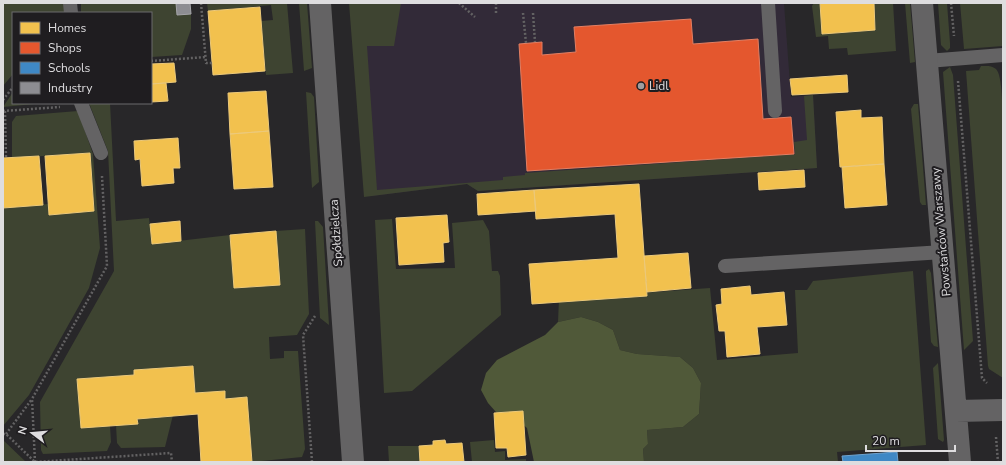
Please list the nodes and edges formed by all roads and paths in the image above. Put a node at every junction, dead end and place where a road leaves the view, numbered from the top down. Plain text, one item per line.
1 (201, 3) edge
2 (320, 3) edge
3 (459, 3) edge
4 (496, 3) edge
5 (768, 3) edge
6 (922, 3) edge
7 (951, 3) edge
8 (523, 13) dead end
9 (533, 13) dead end
10 (496, 15) dead end
11 (476, 17) dead end
12 (535, 42) dead end
13 (526, 43) dead end
14 (1003, 54) edge
15 (206, 57) junction
16 (956, 60) junction
17 (152, 61) edge
18 (927, 61) junction
19 (212, 63) dead end
20 (12, 88) edge
21 (3, 100) edge
22 (82, 104) edge
23 (4, 111) edge
24 (775, 111) dead end
25 (101, 153) joint
26 (6, 158) dead end
27 (943, 252) junction
28 (725, 266) dead end
29 (315, 315) dead end
30 (990, 386) dead end
31 (32, 399) junction
32 (1003, 410) edge
33 (956, 411) junction
34 (996, 433) dead end
35 (4, 434) edge
36 (35, 462) edge
37 (172, 462) edge
38 (312, 462) edge
39 (353, 462) edge
40 (960, 462) edge
41 (998, 462) edge

1 - 15 path
2 - 39 street, Spółdzielcza
3 - 11 path
4 - 10 path
5 - 24 lane
6 - 18 street, Powstańców Warszawy
7 - 16 path
8 - 13 path
9 - 12 path
14 - 16 lane
15 - 17 path
15 - 19 path
16 - 18 lane
16 - 30 path
18 - 27 street, Powstańców Warszawy
20 - 21 path
22 - 23 path
22 - 25 lane
23 - 26 path
25 - 31 path
27 - 28 lane
27 - 33 street, Powstańców Warszawy
29 - 38 path
31 - 35 path
31 - 36 path
32 - 33 street
33 - 40 street, Powstańców Warszawy
34 - 41 path
35 - 36 path
36 - 37 path

